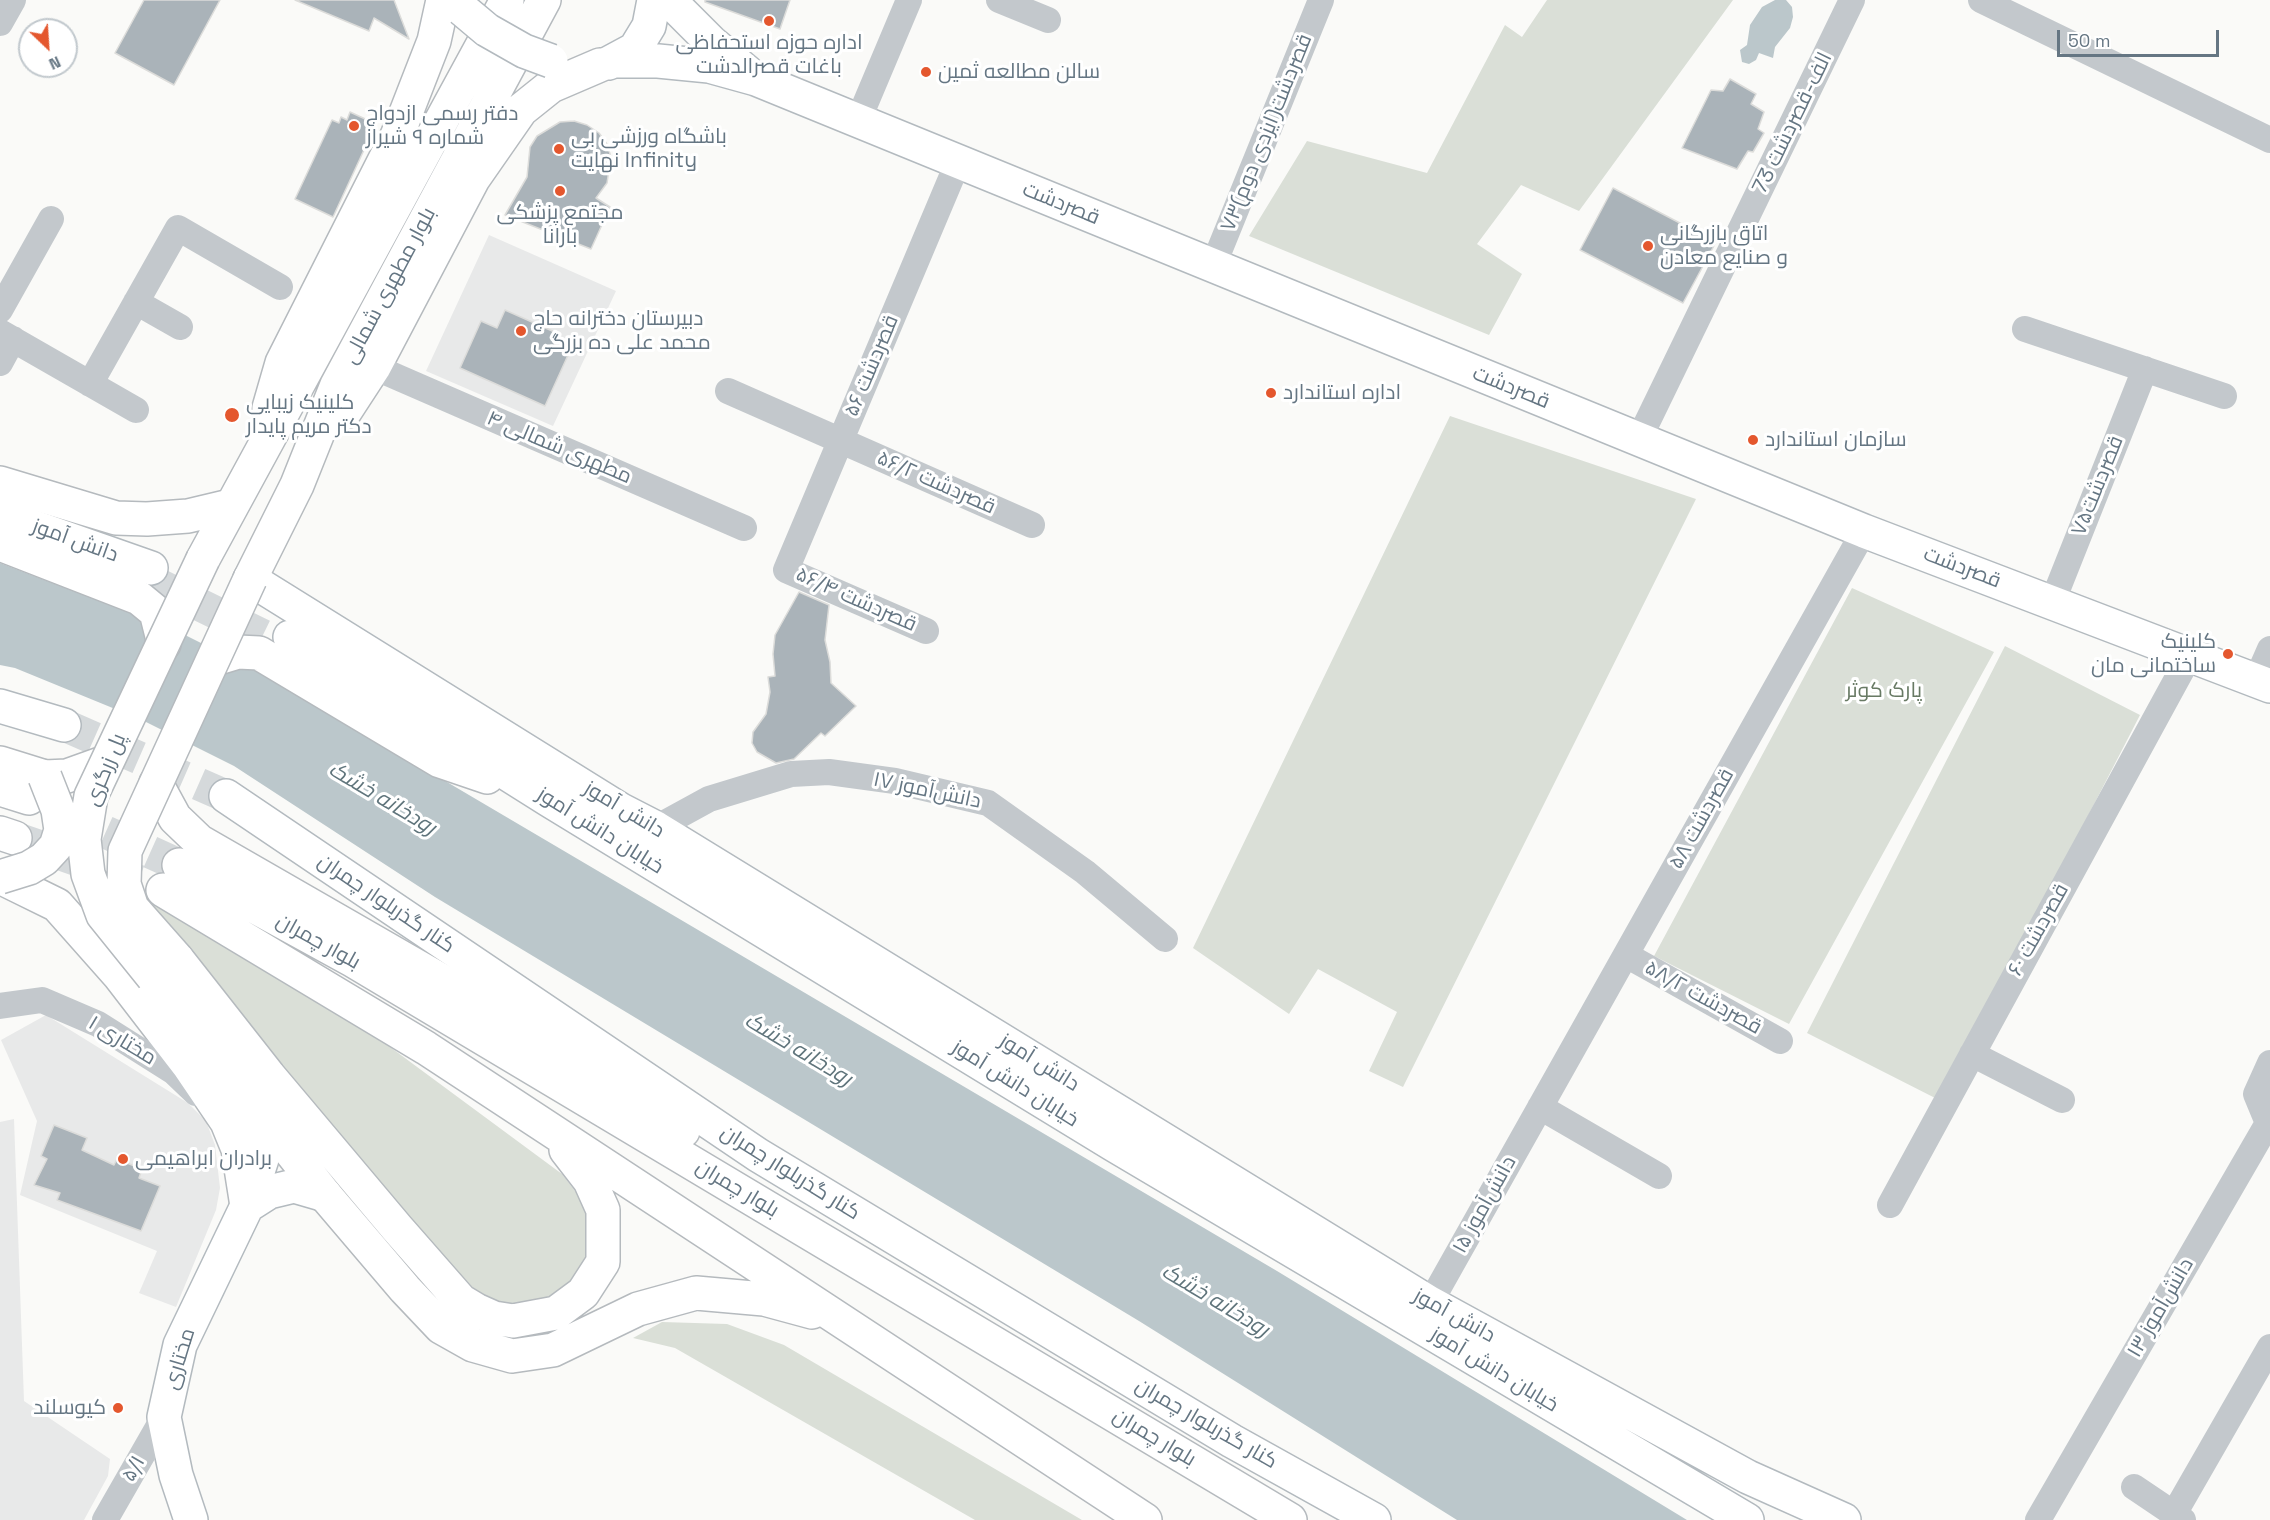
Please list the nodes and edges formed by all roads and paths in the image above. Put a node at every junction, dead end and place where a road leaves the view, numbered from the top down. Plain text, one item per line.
1 (13, 0) edge
2 (507, 0) edge
3 (544, 0) edge
4 (654, 0) edge
5 (669, 0) edge
6 (909, 0) edge
7 (999, 0) edge
8 (1321, 0) edge
9 (1852, 0) edge
10 (1981, 0) edge
11 (453, 3) edge
12 (1048, 20) dead end
13 (0, 23) edge
14 (607, 63) junction
15 (756, 79) junction
16 (858, 121) junction
17 (2270, 140) edge
18 (958, 162) junction
19 (51, 219) dead end
20 (1213, 266) junction
21 (280, 287) dead end
22 (136, 302) junction
23 (0, 310) edge
24 (180, 327) dead end
25 (2025, 329) dead end
26 (6, 336) edge
27 (0, 363) edge
28 (374, 367) junction
29 (2145, 369) junction
30 (90, 384) junction
31 (728, 391) dead end
32 (2224, 396) dead end
33 (136, 410) dead end
34 (1639, 440) junction
35 (840, 441) junction
36 (251, 467) junction
37 (0, 483) edge
38 (297, 485) junction
39 (230, 506) junction
40 (0, 515) edge
41 (1032, 525) dead end
42 (0, 527) edge
43 (744, 528) dead end
44 (1864, 531) junction
45 (0, 544) edge
46 (203, 559) joint
47 (786, 570) joint
48 (138, 578) junction
49 (250, 579) junction
50 (2052, 603) junction
51 (926, 631) dead end
52 (164, 644) junction
53 (2270, 649) edge
54 (287, 651) junction
55 (2190, 655) junction
56 (214, 659) junction
57 (2263, 684) edge
58 (0, 706) edge
59 (64, 725) tunnel mouth
60 (106, 762) junction
61 (0, 763) edge
62 (156, 783) junction
63 (25, 788) edge
64 (226, 796) tunnel mouth
65 (656, 828) junction
66 (0, 877) edge
67 (1165, 939) dead end
68 (1626, 955) junction
69 (165, 968) junction
70 (0, 1006) edge
71 (1779, 1041) dead end
72 (1972, 1054) junction
73 (2270, 1063) edge
74 (2062, 1100) dead end
75 (255, 1104) junction
76 (1540, 1107) junction
77 (227, 1122) junction
78 (551, 1132) junction
79 (1659, 1176) dead end
80 (325, 1195) junction
81 (1890, 1205) dead end
82 (247, 1206) junction
83 (877, 1272) junction
84 (1430, 1303) junction
85 (849, 1324) junction
86 (2270, 1347) edge
87 (164, 1417) junction
88 (2134, 1487) dead end
89 (2179, 1517) edge
90 (105, 1520) edge
91 (191, 1520) edge
92 (1145, 1520) edge
93 (1290, 1520) edge
94 (1374, 1520) edge
95 (1714, 1520) edge
96 (1747, 1520) edge
97 (1844, 1520) edge
98 (2038, 1520) edge

1 - 13 street
2 - 36 main road, بلوار مطهرى شمالى
3 - 38 main road, بلوار مطهرى شمالى
4 - 14 main road
5 - 15 main road
6 - 16 street
7 - 12 street
8 - 20 street, ۷۳قصردشت(ایزدی دوم)
9 - 34 street, 73 الف-قصردشت
10 - 17 street
11 - 14 main road, bridge
11 - 36 main road
14 - 15 main road
14 - 28 main road
15 - 16 main road, قصردشت
16 - 18 main road, قصردشت
18 - 20 main road, قصردشت
18 - 35 street, ۵۶ قصردشت
19 - 23 street
20 - 34 main road, قصردشت
21 - 22 street
22 - 24 street
22 - 30 street
25 - 29 street
26 - 27 street
26 - 30 street
28 - 38 main road
28 - 43 street, ۴ مطهری شمالی
29 - 32 street
29 - 50 street, قصردشت۷۵
30 - 33 street
31 - 35 street, ۵۶/۲ قصردشت
34 - 44 main road, قصردشت
35 - 41 street, ۵۶/۲ قصردشت
35 - 47 street, ۵۶ قصردشت
36 - 39 main road, بلوار مطهرى شمالى
37 - 39 main road
38 - 49 main road, بلوار مطهرى شمالى
39 - 46 main road, بلوار مطهرى شمالى
40 - 48 main road, دانش آموز
42 - 48 main road, دانش آموز
44 - 50 main road, قصردشت
44 - 68 street, قصردشت ۵۸
45 - 48 main road
46 - 52 main road, پل زرگری, bridge
47 - 51 street, ۵۶/۴ قصردشت
48 - 52 main road
49 - 56 main road, bridge
49 - 65 main road, دانش آموز
50 - 55 main road, قصردشت
52 - 60 main road, پل زرگری, bridge
53 - 57 street
54 - 56 main road
54 - 95 main road, خیابان دانش آموز
54 - 96 main road, خیابان دانش آموز
55 - 57 main road, قصردشت
55 - 72 street, ۶۰ قصردشت
56 - 62 main road, bridge
58 - 59 main road
60 - 63 main road
60 - 69 main road, پل زرگری, bridge
61 - 63 main road
62 - 69 main road, bridge
62 - 83 main road
63 - 66 main road, bridge
64 - 94 main road, کنار گذربلوار چمران
65 - 67 street, دانش‌آموز ۱۷
65 - 84 main road, دانش آموز
66 - 77 main road
68 - 71 street, ۵۸/۲ قصردشت
68 - 76 street, قصردشت ۵۸
69 - 75 main road
69 - 78 main road
70 - 77 street, ۱ مختاری
72 - 74 street
72 - 81 street, ۶۰ قصردشت
73 - 98 street, دانش‌آموز ۱۳
75 - 80 main road
75 - 82 main road, مختاری
76 - 79 street
76 - 84 street, دانش‌آموز ۱۵
77 - 82 main road
78 - 83 main road, بلوار چمران
78 - 85 main road, بلوار چمران
80 - 82 main road
80 - 85 main road
82 - 87 main road, مختاری
83 - 93 main road, بلوار چمران
84 - 97 main road, دانش آموز
85 - 92 main road, بلوار چمران
86 - 89 street
87 - 90 street, ۵/۱
87 - 91 main road, مختاری
88 - 89 street

